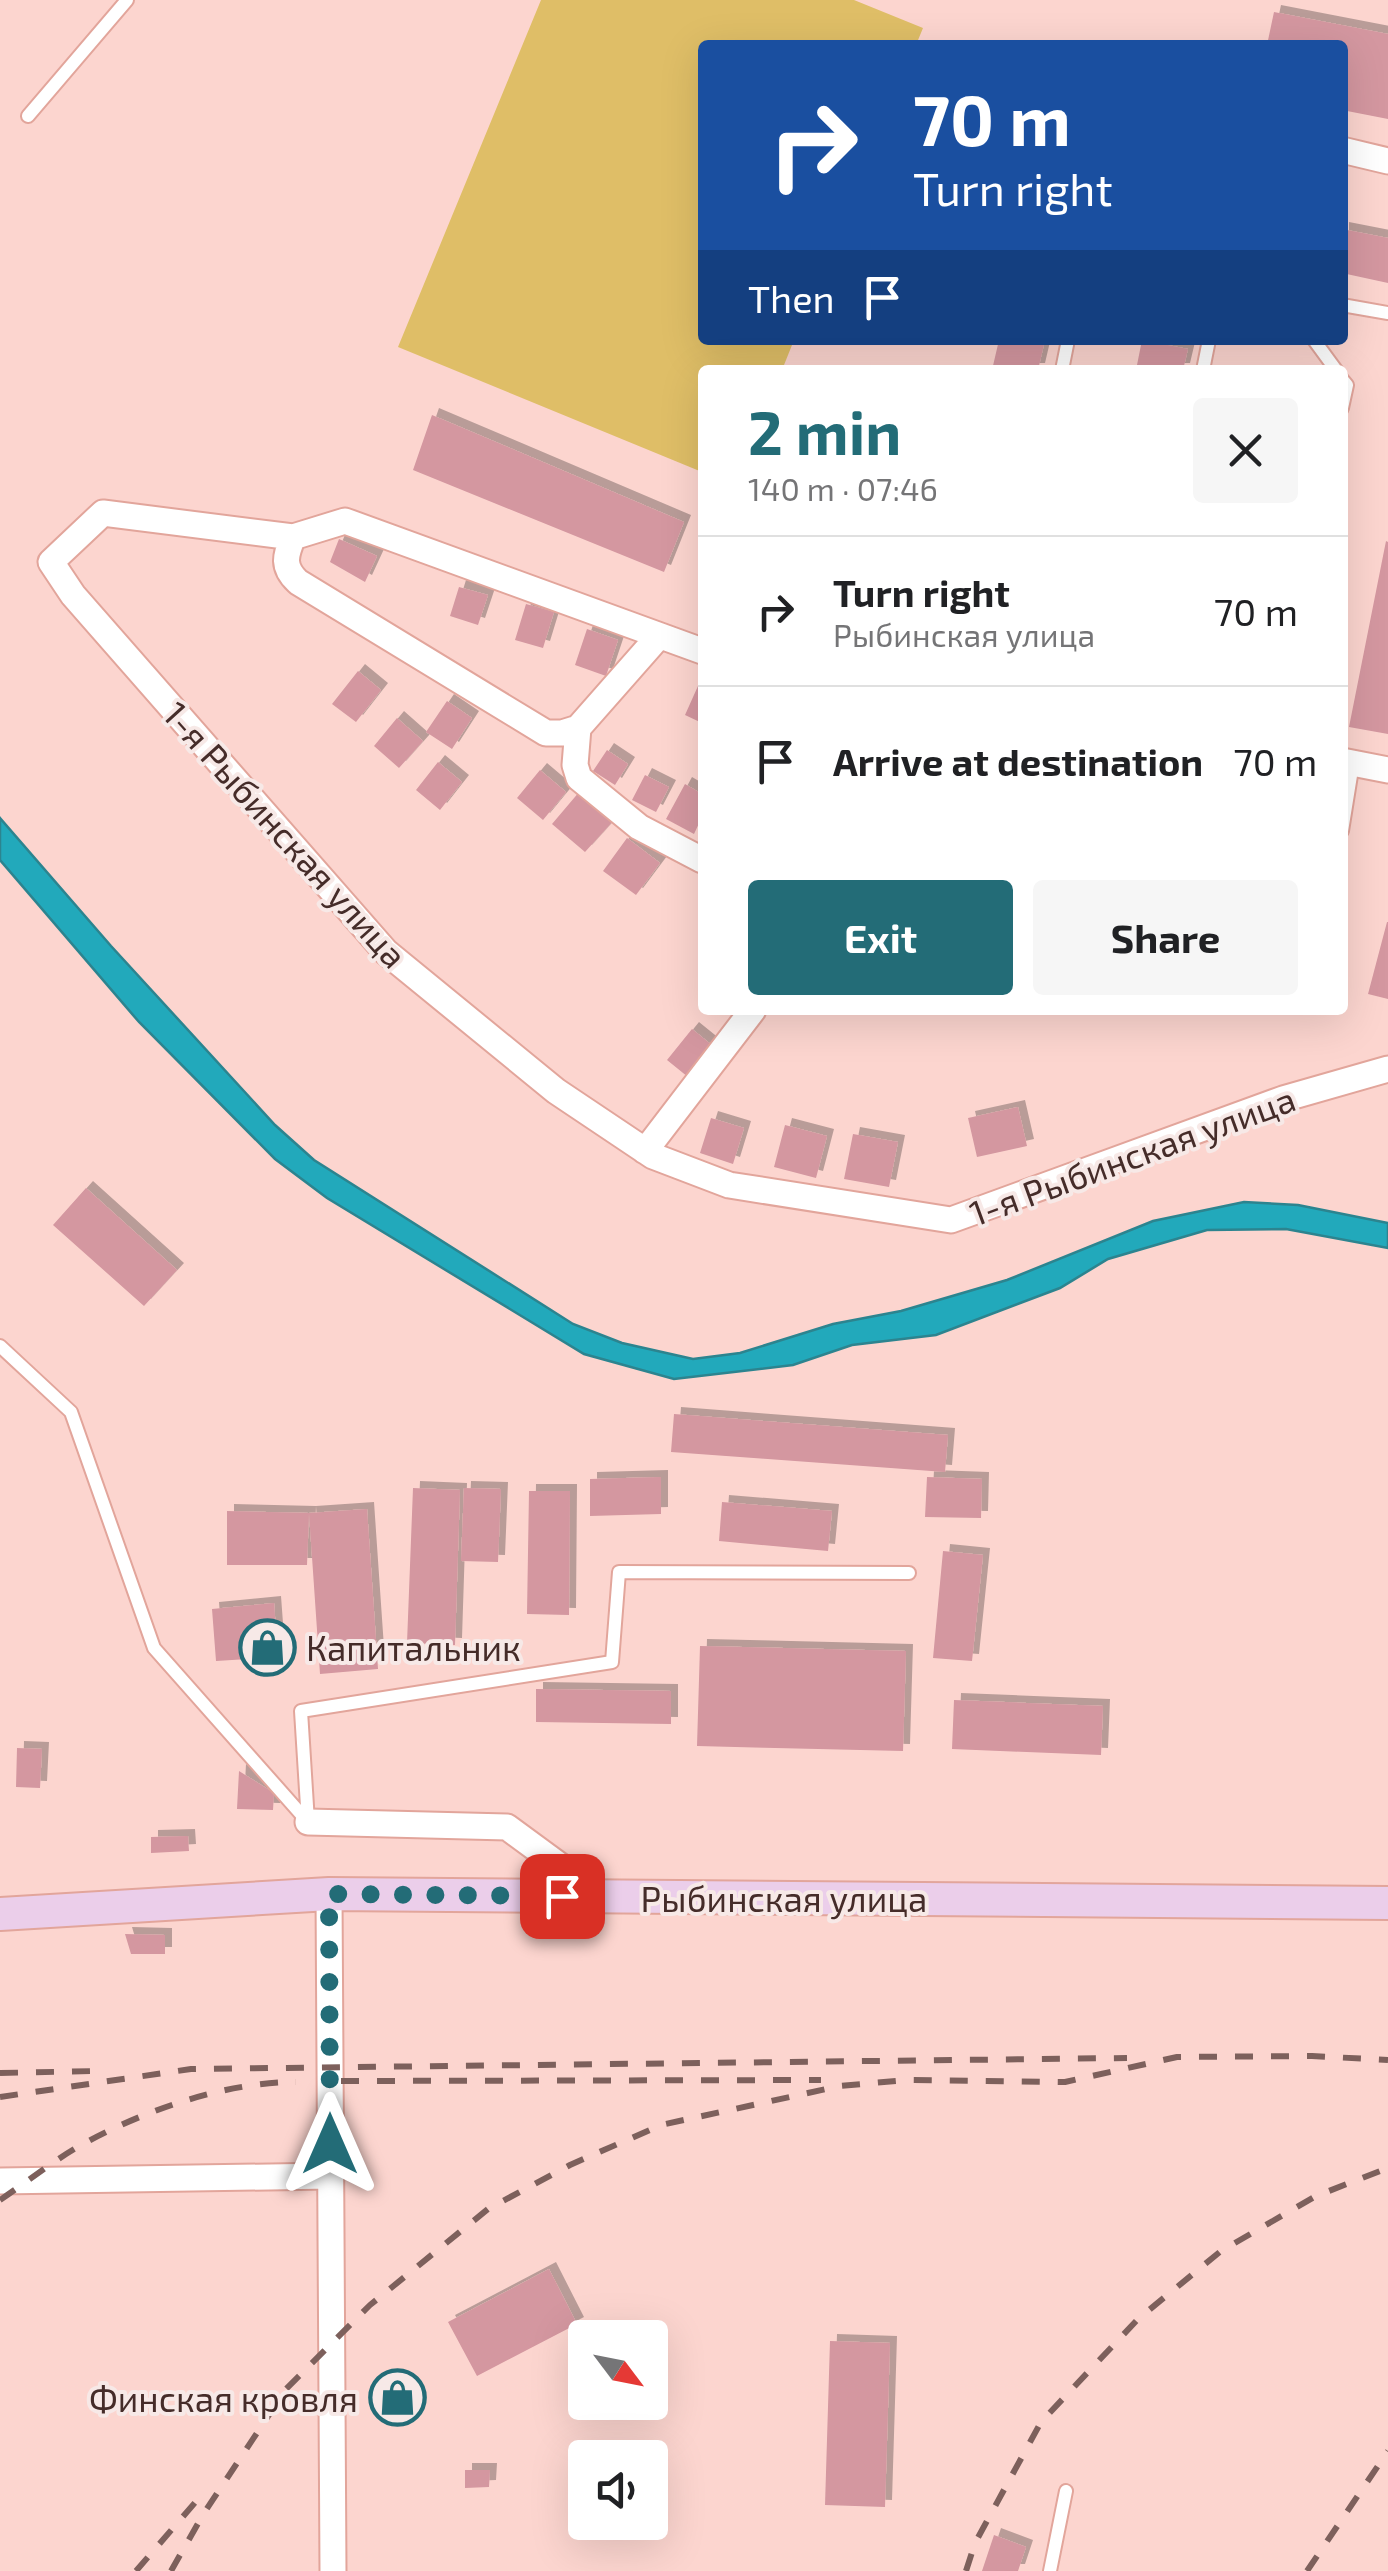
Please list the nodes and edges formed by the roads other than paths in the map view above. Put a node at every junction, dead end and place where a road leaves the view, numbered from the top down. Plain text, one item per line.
1 (127, 0) edge
2 (28, 116) dead end
3 (1348, 151) edge
4 (1388, 160) edge
5 (1348, 305) edge
6 (1388, 313) edge
7 (293, 537) junction
8 (660, 636) junction
9 (698, 650) edge
10 (578, 728) junction
11 (1348, 762) edge
12 (1388, 770) edge
13 (698, 858) edge
14 (749, 1015) edge
15 (1388, 1069) edge
16 (645, 1151) junction
17 (0, 1346) edge
18 (909, 1573) dead end
19 (308, 1822) junction
20 (329, 1894) junction
21 (601, 1896) junction
22 (1388, 1903) edge
23 (0, 1914) edge
24 (330, 2176) junction
25 (0, 2181) edge
26 (1066, 2492) dead end
27 (333, 2571) edge
28 (1050, 2571) edge

1 - 2 lane
3 - 4 street
5 - 6 lane
7 - 8 street
7 - 10 street
7 - 16 street, 1-я Рыбинская улица
8 - 9 street
8 - 10 street
10 - 13 street
11 - 12 street
14 - 16 street
15 - 16 street, 1-я Рыбинская улица
17 - 19 lane
18 - 19 lane
19 - 21 street
20 - 21 main road, Рыбинская улица
20 - 23 main road, Рыбинская улица
20 - 24 street
21 - 22 main road, Рыбинская улица
24 - 25 street
24 - 27 street
26 - 28 lane

